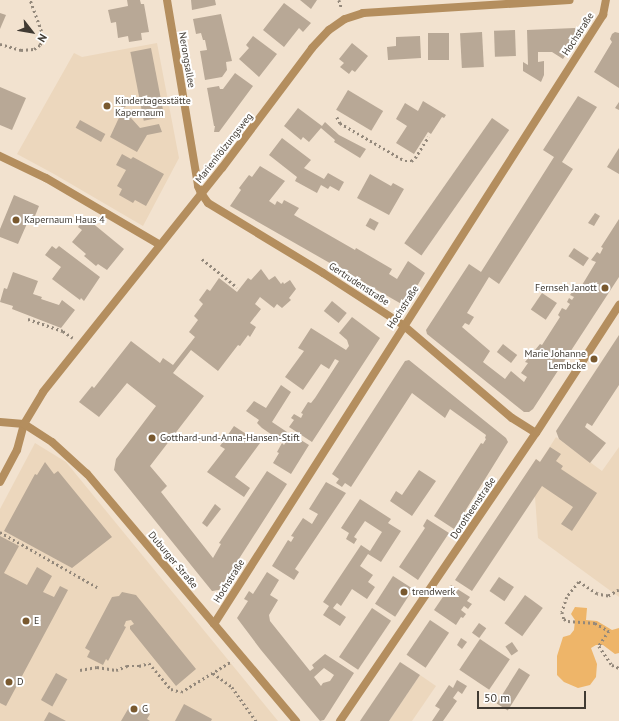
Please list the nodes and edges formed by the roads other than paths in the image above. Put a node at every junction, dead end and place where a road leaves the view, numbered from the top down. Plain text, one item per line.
1 (167, 0) edge
2 (570, 0) edge
3 (606, 0) edge
4 (0, 156) edge
5 (201, 193) junction
6 (160, 245) junction
7 (619, 305) edge
8 (403, 325) junction
9 (0, 422) edge
10 (24, 424) junction
11 (536, 433) junction
12 (0, 482) edge
13 (214, 624) junction
14 (296, 721) edge
15 (340, 721) edge

1 - 5 street, Nerongsallee
2 - 5 street, Marienhölzungsweg
3 - 8 street, Hochstraße
4 - 6 street
5 - 6 street, Marienhölzungsweg
5 - 8 street, Gertrudenstraße
6 - 10 street, Marienhölzungsweg
7 - 11 street, Dorotheenstraße
8 - 11 street, Gertrudenstraße
8 - 13 street, Hochstraße
9 - 10 street
10 - 12 street, Marienhölzungsweg
10 - 13 street, Duburger Straße
11 - 15 street, Dorotheenstraße
13 - 14 street, Duburger Straße

